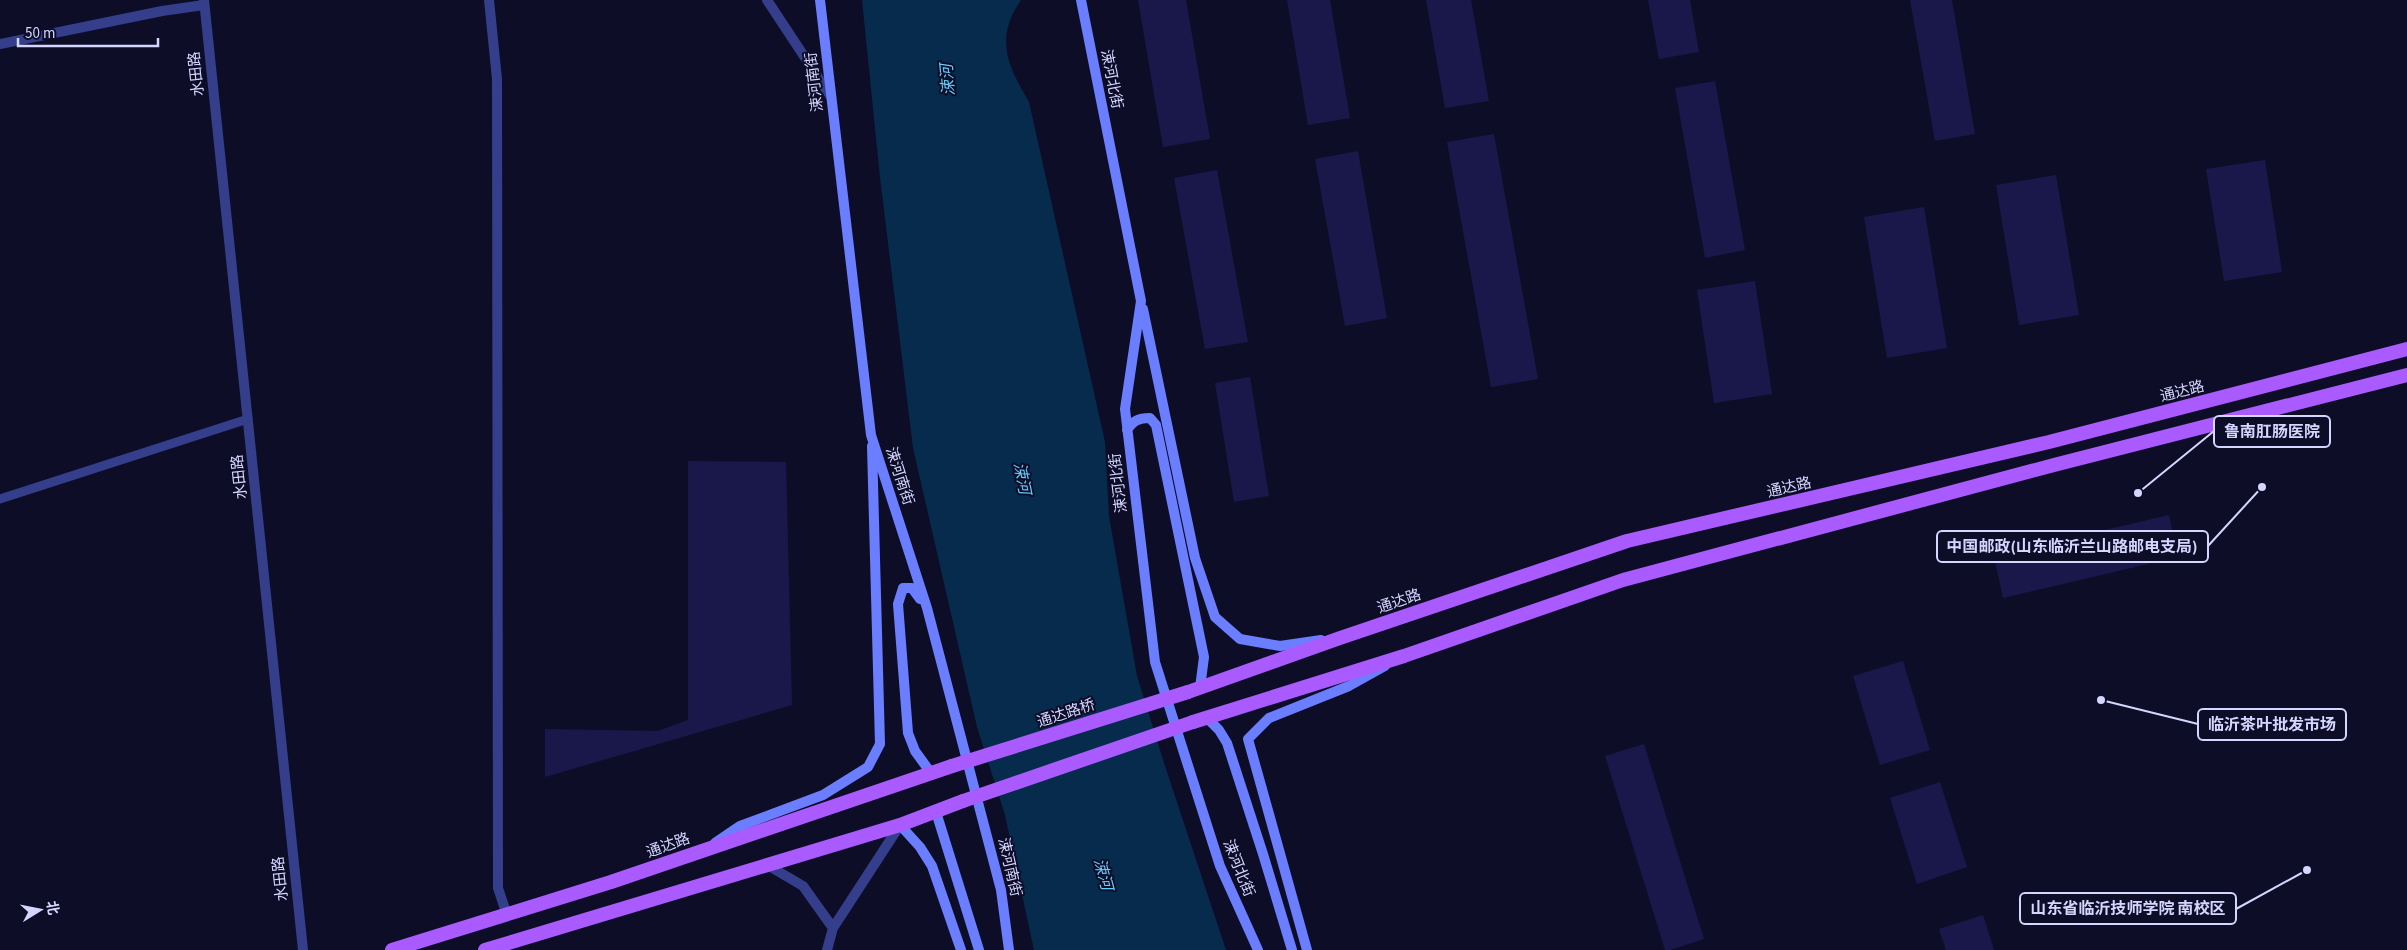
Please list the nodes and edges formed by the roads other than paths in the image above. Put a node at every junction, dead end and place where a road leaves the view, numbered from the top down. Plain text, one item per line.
1 (488, 0) edge
2 (767, 0) edge
3 (820, 0) edge
4 (1081, 0) edge
5 (204, 3) edge
6 (0, 44) edge
7 (831, 96) junction
8 (1141, 301) junction
9 (2407, 350) edge
10 (2407, 375) edge
11 (248, 419) junction
12 (1127, 430) junction
13 (872, 435) junction
14 (0, 499) edge
15 (927, 608) junction
16 (1340, 638) junction
17 (1404, 656) junction
18 (1194, 690) junction
19 (1200, 719) junction
20 (952, 766) joint
21 (930, 774) junction
22 (936, 812) junction
23 (900, 825) junction
24 (709, 847) junction
25 (769, 866) junction
26 (506, 915) junction
27 (834, 928) junction
28 (303, 950) edge
29 (392, 950) edge
30 (485, 950) edge
31 (826, 950) edge
32 (961, 950) edge
33 (979, 950) edge
34 (1008, 950) edge
35 (1258, 950) edge
36 (1292, 950) edge
37 (1307, 950) edge

1 - 26 street
2 - 7 street
3 - 7 main road, 涑河南街
4 - 8 main road, 涑河北街
5 - 6 street
5 - 11 street, 水田路
7 - 13 main road, 涑河南街
8 - 12 main road, 涑河北街
8 - 16 main road
9 - 16 main road, 通达路
10 - 17 main road
11 - 14 lane
11 - 28 street, 水田路
12 - 18 main road
12 - 35 main road, 涑河北街
13 - 15 main road, 涑河南街
13 - 24 main road
15 - 21 main road
15 - 34 main road, 涑河南街
16 - 18 main road, 通达路
17 - 19 main road
17 - 37 main road
18 - 20 main road, 通达路桥, bridge
19 - 22 main road, bridge
19 - 36 main road
20 - 21 main road, 通达路
21 - 24 main road, 通达路
22 - 23 main road
22 - 33 main road
23 - 25 main road
23 - 27 street
23 - 32 main road
24 - 26 main road, 通达路
25 - 27 street
25 - 30 main road
26 - 29 main road, 通达路
27 - 31 street

